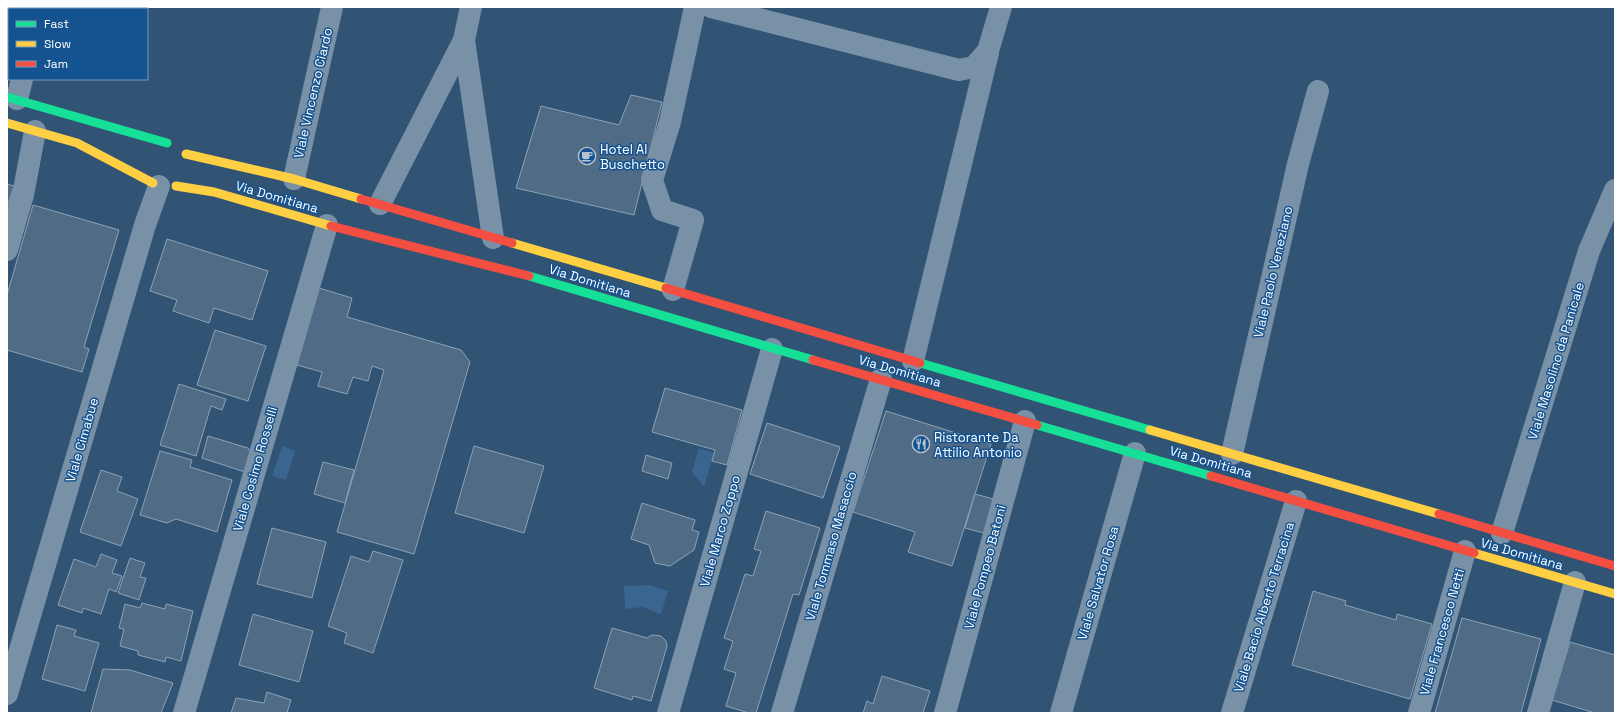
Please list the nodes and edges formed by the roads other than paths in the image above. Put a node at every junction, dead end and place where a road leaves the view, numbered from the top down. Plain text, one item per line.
1 (332, 7) edge
2 (471, 7) edge
3 (695, 7) edge
4 (711, 7) edge
5 (1001, 7) edge
6 (464, 40) junction
7 (988, 51) junction
8 (1318, 91) dead end
9 (15, 92) edge
10 (7, 123) edge
11 (35, 131) junction
12 (154, 147) dead end
13 (177, 147) junction
14 (144, 165) dead end
15 (294, 179) junction
16 (163, 185) junction
17 (1615, 190) edge
18 (380, 204) junction
19 (327, 225) junction
20 (493, 238) junction
21 (7, 250) edge
22 (673, 290) junction
23 (772, 349) junction
24 (913, 361) junction
25 (881, 379) junction
26 (1025, 421) junction
27 (1135, 453) junction
28 (1232, 454) junction
29 (1296, 501) junction
30 (1502, 533) junction
31 (1465, 551) junction
32 (1615, 566) edge
33 (1575, 582) junction
34 (1615, 594) edge
35 (7, 694) edge
36 (184, 713) edge
37 (668, 713) edge
38 (782, 713) edge
39 (945, 713) edge
40 (1061, 713) edge
41 (1232, 713) edge
42 (1419, 713) edge
43 (1538, 713) edge

1 - 15 street, Viale Vincenzo Ciardo
2 - 6 street
3 - 22 street
4 - 7 street
5 - 7 street
6 - 18 street
6 - 20 street
7 - 24 street
8 - 28 street, Viale Paolo Veneziano
9 - 13 main road, Via Domitiana
10 - 11 main road, Via Domitiana
11 - 16 main road, Via Domitiana
11 - 21 street
12 - 13 main road
13 - 15 main road, Via Domitiana
13 - 16 main road
14 - 16 main road
15 - 18 main road, Via Domitiana
16 - 19 main road, Via Domitiana
16 - 35 street, Viale Cimabue
17 - 30 street, Viale Masolino da Panicale
18 - 20 main road, Via Domitiana
19 - 23 main road, Via Domitiana
19 - 36 street, Viale Cosimo Rosselli
20 - 22 main road, Via Domitiana
22 - 24 main road, Via Domitiana
23 - 25 main road, Via Domitiana
23 - 37 street, Viale Marco Zoppo
24 - 28 main road, Via Domitiana
25 - 26 main road, Via Domitiana
25 - 38 street, Viale Tommaso Masaccio
26 - 27 main road, Via Domitiana
26 - 39 street, Viale Pompeo Batoni
27 - 29 main road, Via Domitiana
27 - 40 street, Viale Salvator Rosa
28 - 30 main road, Via Domitiana
29 - 31 main road, Via Domitiana
29 - 41 street, Viale Bacio Alberto Terracina
30 - 32 main road, Via Domitiana
31 - 33 main road, Via Domitiana
31 - 42 street, Viale Francesco Netti
33 - 34 main road, Via Domitiana
33 - 43 street

